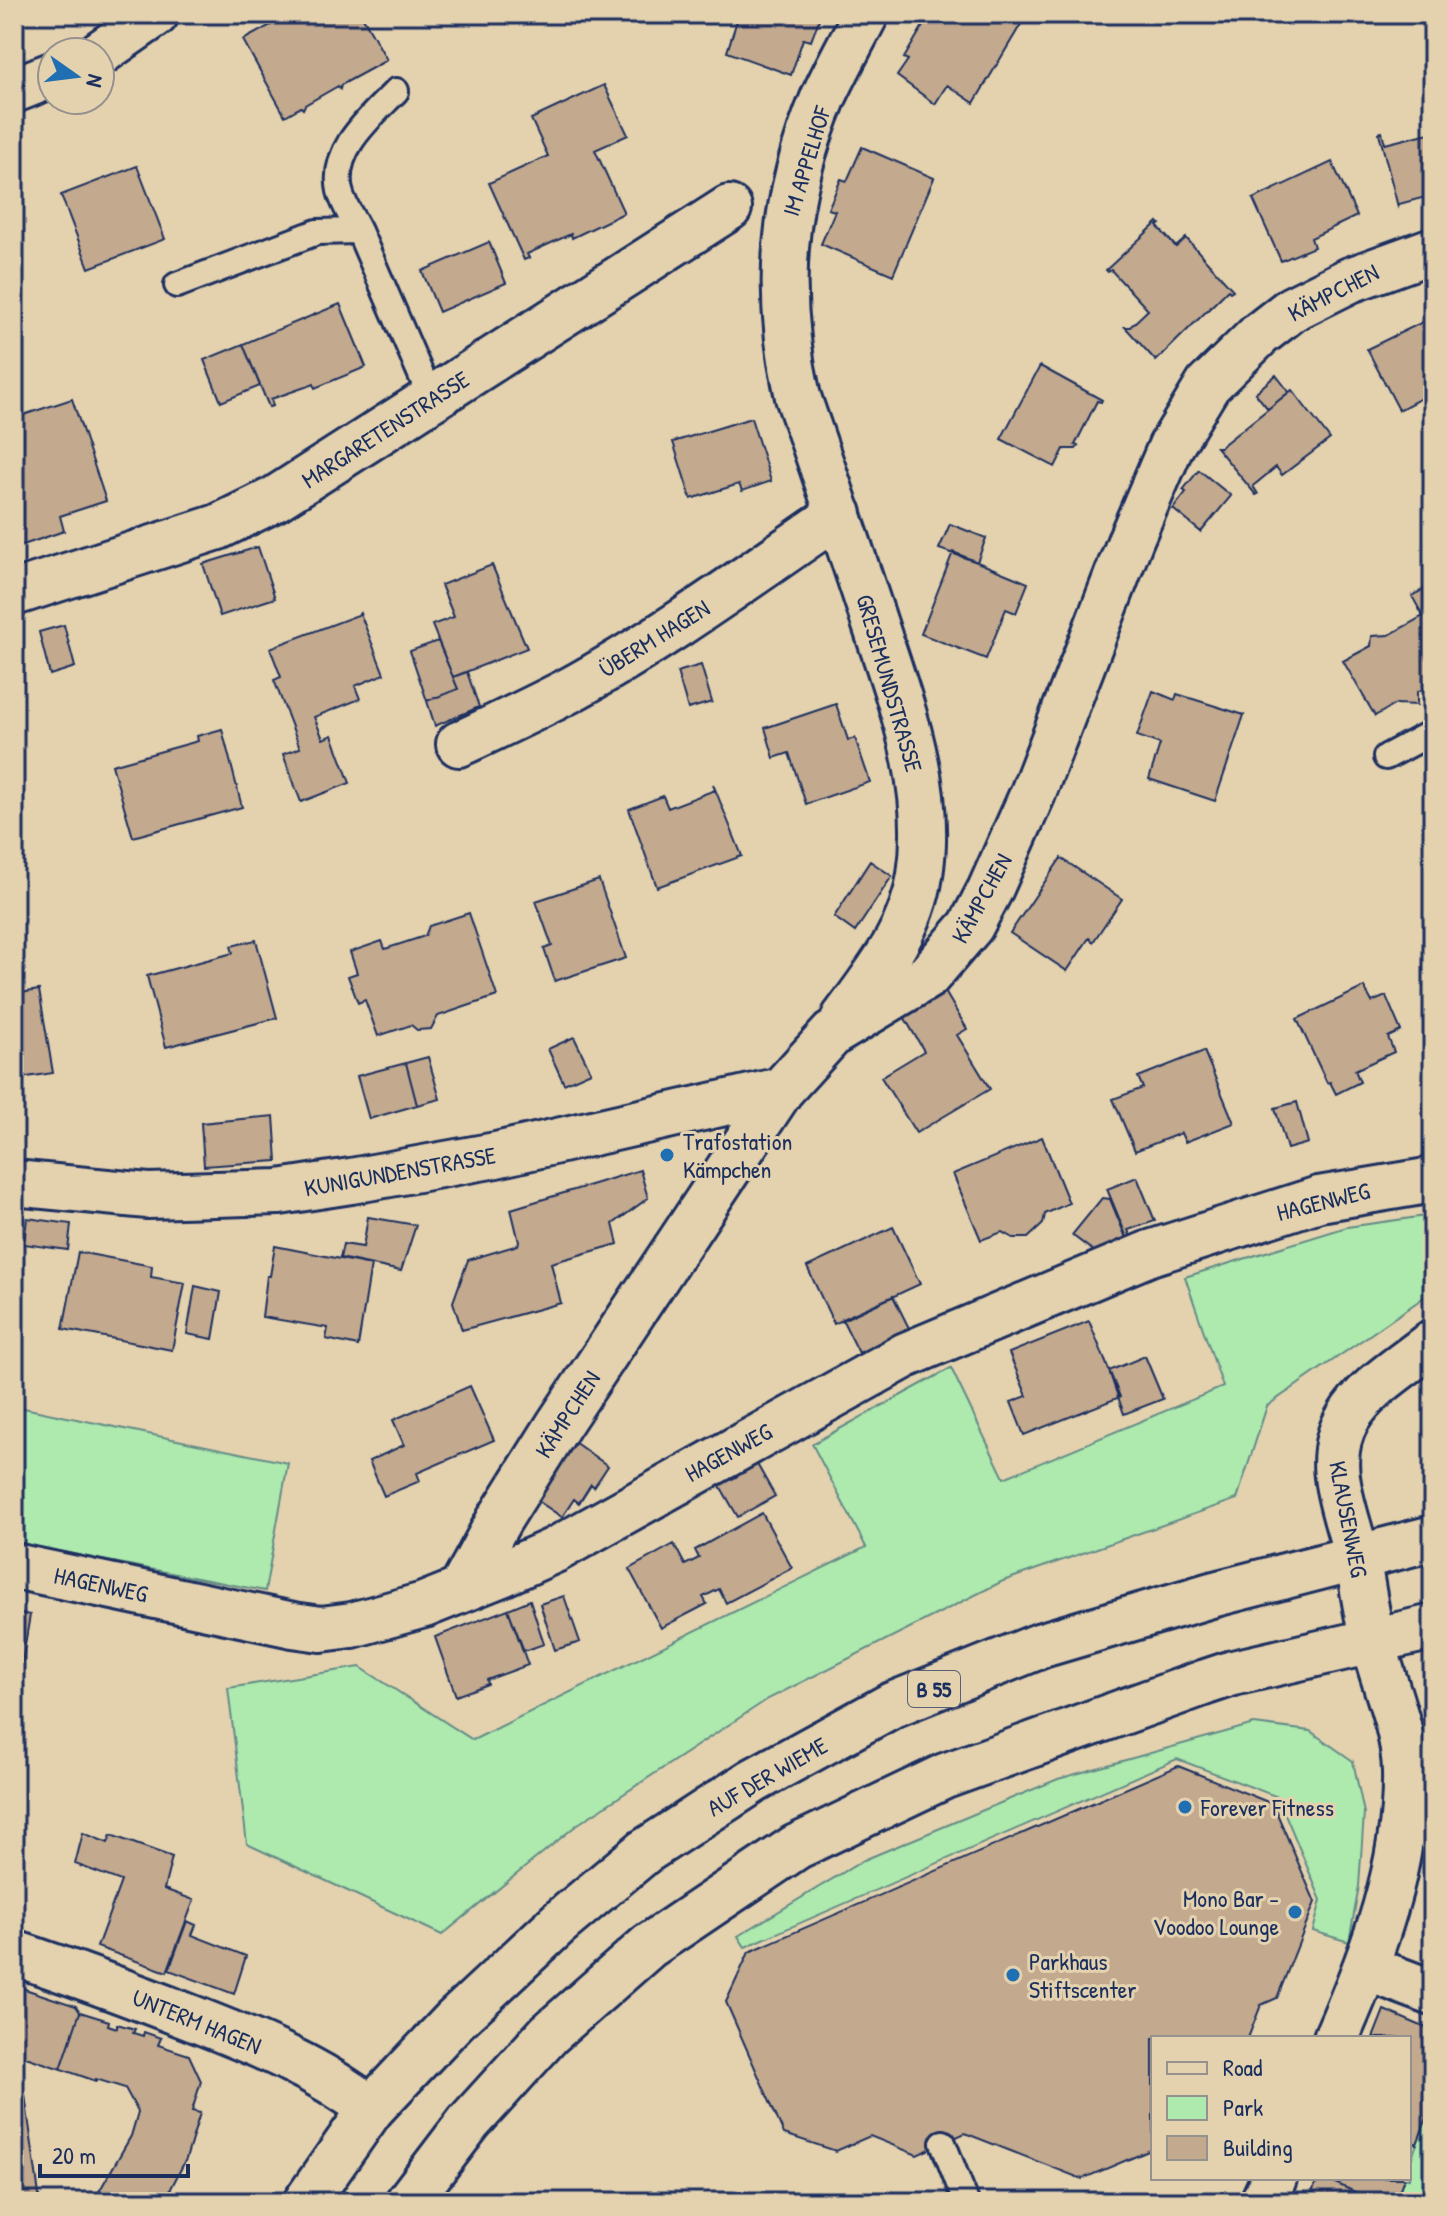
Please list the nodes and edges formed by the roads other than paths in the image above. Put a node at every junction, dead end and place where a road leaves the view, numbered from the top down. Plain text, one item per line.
1 (156, 14) edge
2 (866, 14) edge
3 (116, 42) edge
4 (36, 81) edge
5 (14, 90) edge
6 (396, 91) dead end
7 (729, 208) dead end
8 (359, 231) junction
9 (1433, 250) edge
10 (177, 285) dead end
11 (791, 365) joint
12 (431, 398) junction
13 (839, 514) junction
14 (14, 593) edge
15 (1433, 732) edge
16 (459, 744) dead end
17 (1386, 757) dead end
18 (832, 1034) junction
19 (781, 1090) junction
20 (1433, 1180) edge
21 (14, 1183) edge
22 (1433, 1342) edge
23 (1433, 1538) edge
24 (1357, 1557) junction
25 (14, 1566) edge
26 (461, 1590) junction
27 (1433, 1627) edge
28 (1372, 1641) junction
29 (14, 1953) edge
30 (1367, 1968) junction
31 (1433, 1993) edge
32 (1337, 2036) edge
33 (371, 2109) junction
34 (943, 2143) dead end
35 (1273, 2180) edge
36 (306, 2202) edge
37 (408, 2202) edge
38 (966, 2202) edge
39 (1263, 2202) edge

1 - 3 street
2 - 11 street, IM APPELHOF
4 - 5 street
6 - 8 lane
7 - 12 street, MARGARETENSTRASSE
8 - 10 lane
8 - 12 lane
9 - 18 street, KÄMPCHEN
11 - 13 street, GRESEMUNDSTRASSE
12 - 14 street, MARGARETENSTRASSE
13 - 16 street, ÜBERM HAGEN
13 - 18 street, GRESEMUNDSTRASSE
15 - 17 lane
18 - 19 street, KÄMPCHEN
19 - 21 street, KUNIGUNDENSTRASSE
19 - 26 street, KÄMPCHEN
20 - 26 street, HAGENWEG
22 - 24 street, KLAUSENWEG
23 - 24 street, B 55
24 - 28 street, KLAUSENWEG
24 - 33 street, AUF DER WIEME / B 55
25 - 26 street, HAGENWEG
27 - 28 street
28 - 30 street, KLAUSENWEG
28 - 37 street
29 - 33 street, UNTERM HAGEN
30 - 31 street
30 - 32 street, KLAUSENWEG
33 - 36 street, AUF DER WIEME / B 55
34 - 38 lane
35 - 39 street

